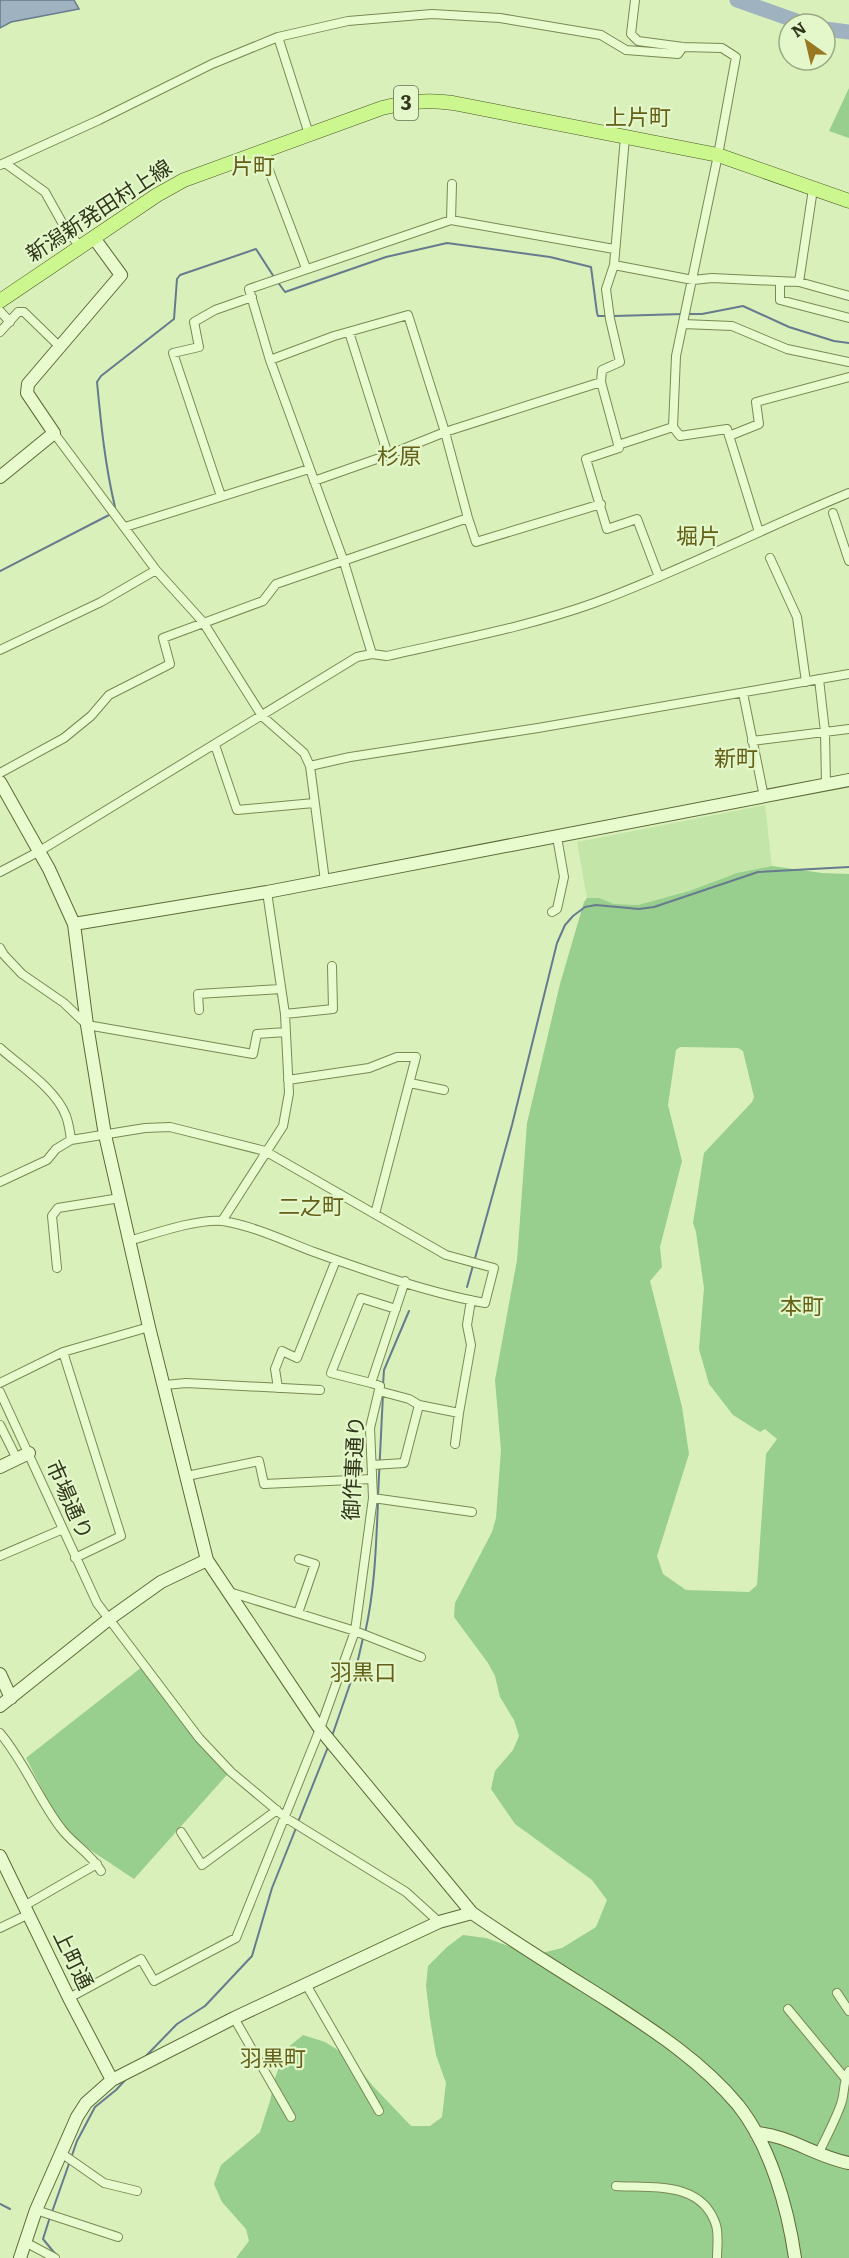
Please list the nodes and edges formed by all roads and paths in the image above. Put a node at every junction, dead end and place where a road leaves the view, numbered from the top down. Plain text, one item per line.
1 (634, 0) edge
2 (278, 37) junction
3 (683, 47) junction
4 (309, 134) junction
5 (625, 137) junction
6 (262, 152) junction
7 (718, 155) junction
8 (3, 164) edge
9 (452, 184) dead end
10 (813, 189) junction
11 (849, 201) edge
12 (451, 220) junction
13 (94, 238) junction
14 (81, 248) junction
15 (614, 249) junction
16 (614, 265) junction
17 (306, 268) junction
18 (693, 280) junction
19 (780, 282) junction
20 (799, 282) junction
21 (849, 296) edge
22 (252, 297) junction
23 (0, 301) edge
24 (0, 311) edge
25 (849, 318) edge
26 (10, 321) junction
27 (683, 324) junction
28 (0, 332) edge
29 (349, 332) junction
30 (60, 347) junction
31 (270, 360) junction
32 (849, 362) edge
33 (849, 377) edge
34 (601, 382) junction
35 (673, 427) junction
36 (445, 432) junction
37 (54, 433) junction
38 (729, 436) junction
39 (618, 445) junction
40 (388, 455) junction
41 (309, 469) junction
42 (0, 477) edge
43 (314, 481) junction
44 (849, 493) edge
45 (221, 496) junction
46 (601, 504) junction
47 (833, 513) dead end
48 (468, 518) junction
49 (125, 527) junction
50 (759, 532) junction
51 (770, 558) dead end
52 (849, 561) edge
53 (344, 562) junction
54 (156, 570) junction
55 (659, 577) junction
56 (203, 622) junction
57 (0, 650) edge
58 (372, 654) junction
59 (849, 674) edge
60 (819, 679) junction
61 (806, 682) junction
62 (743, 693) junction
63 (262, 716) junction
64 (849, 729) edge
65 (825, 732) junction
66 (752, 741) junction
67 (215, 745) junction
68 (310, 766) junction
69 (0, 773) edge
70 (849, 780) edge
71 (0, 782) edge
72 (826, 784) junction
73 (764, 797) junction
74 (314, 803) junction
75 (557, 837) junction
76 (38, 852) junction
77 (0, 872) edge
78 (325, 881) junction
79 (267, 892) junction
80 (552, 912) dead end
81 (74, 924) junction
82 (0, 948) edge
83 (332, 966) dead end
84 (281, 989) junction
85 (199, 1010) dead end
86 (285, 1014) junction
87 (87, 1025) junction
88 (286, 1032) junction
89 (0, 1048) edge
90 (288, 1080) junction
91 (410, 1083) junction
92 (444, 1090) dead end
93 (105, 1135) junction
94 (71, 1140) junction
95 (265, 1151) junction
96 (0, 1182) edge
97 (120, 1198) junction
98 (375, 1214) junction
99 (222, 1221) junction
100 (129, 1241) junction
101 (336, 1260) junction
102 (57, 1268) dead end
103 (405, 1281) junction
104 (471, 1300) junction
105 (396, 1309) junction
106 (149, 1327) junction
107 (63, 1352) junction
108 (0, 1383) edge
109 (371, 1383) junction
110 (165, 1385) junction
111 (278, 1388) junction
112 (320, 1390) dead end
113 (0, 1392) edge
114 (379, 1392) junction
115 (419, 1405) junction
116 (459, 1413) junction
117 (0, 1425) edge
118 (455, 1444) dead end
119 (29, 1453) junction
120 (17, 1459) junction
121 (372, 1466) junction
122 (0, 1467) edge
123 (187, 1476) junction
124 (372, 1479) junction
125 (373, 1498) junction
126 (472, 1512) dead end
127 (63, 1529) junction
128 (0, 1556) edge
129 (75, 1558) junction
130 (299, 1559) dead end
131 (207, 1560) junction
132 (226, 1590) junction
133 (298, 1612) junction
134 (109, 1620) junction
135 (355, 1631) junction
136 (421, 1657) dead end
137 (0, 1674) edge
138 (11, 1698) junction
139 (0, 1706) edge
140 (320, 1729) junction
141 (0, 1733) edge
142 (277, 1810) junction
143 (286, 1818) junction
144 (181, 1832) dead end
145 (0, 1856) edge
146 (26, 1910) junction
147 (472, 1913) junction
148 (439, 1922) junction
149 (0, 1928) edge
150 (307, 1986) junction
151 (837, 1993) dead end
152 (69, 1998) junction
153 (788, 2009) dead end
154 (849, 2011) edge
155 (234, 2018) junction
156 (847, 2075) edge
157 (112, 2080) junction
158 (379, 2111) dead end
159 (291, 2117) dead end
160 (756, 2133) junction
161 (62, 2153) junction
162 (818, 2154) junction
163 (849, 2163) edge
164 (616, 2186) dead end
165 (137, 2191) dead end
166 (36, 2210) junction
167 (118, 2237) dead end
168 (25, 2242) junction
169 (20, 2258) edge
170 (55, 2258) edge
171 (717, 2258) edge
172 (795, 2258) edge

1 - 3 street
2 - 3 street
2 - 4 street
2 - 8 street
3 - 7 street
4 - 5 main road, 新潟新発田村上線 / 3
4 - 6 main road, 新潟新発田村上線 / 3
5 - 7 main road, 新潟新発田村上線 / 3
5 - 15 street
6 - 13 main road, 新潟新発田村上線 / 3
6 - 17 street
7 - 10 main road, 新潟新発田村上線 / 3
7 - 18 street
8 - 14 street
9 - 12 street
10 - 11 main road, 新潟新発田村上線 / 3
10 - 20 street
12 - 15 street
12 - 17 street
13 - 14 main road, 新潟新発田村上線 / 3
13 - 30 street
14 - 23 main road, 新潟新発田村上線 / 3
15 - 16 street
16 - 18 street
16 - 34 street
17 - 22 street
18 - 19 street
18 - 27 street
19 - 20 street
19 - 25 street
20 - 21 street
22 - 31 street
22 - 45 street
24 - 26 street
26 - 28 street
26 - 30 street
27 - 32 street
27 - 35 street
29 - 31 street
29 - 36 street
29 - 40 street
30 - 37 street
31 - 41 street
33 - 38 street
34 - 36 street
34 - 39 street
35 - 38 street
35 - 39 street
36 - 40 street
36 - 48 street
37 - 42 street
37 - 49 street
38 - 50 street
39 - 46 street
40 - 43 street
41 - 43 street
41 - 45 street
43 - 53 street
44 - 50 street
45 - 49 street
46 - 48 street
46 - 55 street
47 - 52 street
48 - 53 street
49 - 54 street
50 - 55 street
51 - 61 street
53 - 56 street
53 - 58 street
54 - 56 street
54 - 57 street
55 - 58 street
56 - 63 street
56 - 69 street
58 - 63 street
59 - 60 street
60 - 61 street
60 - 65 street
61 - 62 street
62 - 66 street
62 - 68 street
63 - 67 street
63 - 68 street
64 - 65 street
65 - 66 street
65 - 72 street
66 - 73 street
67 - 74 street
67 - 76 street
68 - 74 street
70 - 72 street
71 - 76 street
72 - 73 street
73 - 75 street
74 - 78 street
75 - 78 street
75 - 80 street
76 - 77 street
76 - 81 street
78 - 79 street
79 - 81 street
79 - 84 street
81 - 87 street
82 - 87 street
83 - 86 street
84 - 85 street
84 - 86 street
86 - 88 street
87 - 88 street
87 - 93 street
88 - 90 street
89 - 94 street
90 - 91 street
90 - 95 street
91 - 92 street
91 - 98 street
93 - 94 street
93 - 95 street
93 - 97 street
94 - 96 street
95 - 98 street
95 - 99 street
97 - 100 street
97 - 102 street
98 - 104 street
99 - 100 street
99 - 101 street
100 - 106 street
101 - 103 street
101 - 111 street
103 - 104 street
103 - 105 street
104 - 116 street
105 - 109 street
105 - 109 street
106 - 107 street
106 - 110 street
107 - 108 street
107 - 129 street
109 - 114 street, 御作事通り
110 - 111 street
110 - 123 street
111 - 112 street
113 - 119 street, 市場通り
114 - 115 street
114 - 121 street, 御作事通り
115 - 116 street
115 - 121 street
116 - 118 street
117 - 120 street
119 - 120 street
119 - 127 street, 市場通り
120 - 122 street
121 - 124 street, 御作事通り
123 - 124 street
123 - 131 street
124 - 125 street, 御作事通り
125 - 126 street
125 - 135 street, 御作事通り
127 - 128 street
127 - 129 street, 市場通り
129 - 134 street, 市場通り
130 - 133 street
131 - 132 street
131 - 134 street
132 - 133 street
132 - 140 street
133 - 135 street
134 - 138 street
134 - 142 street, 市場通り
135 - 136 street
135 - 140 street, 御作事通り
137 - 138 street
138 - 139 street
140 - 143 street, 御作事通り
140 - 147 street
141 - 146 street
142 - 143 street, 市場通り
142 - 144 street
143 - 148 street, 市場通り
143 - 152 street, 御作事通り
145 - 146 street, 上町通
146 - 149 street
146 - 152 street, 上町通
147 - 148 street
147 - 160 street
148 - 150 street
150 - 155 street
150 - 158 street
151 - 154 street
152 - 157 street, 上町通
153 - 156 street
155 - 157 street
155 - 159 street
156 - 162 street
157 - 161 street
160 - 162 street
160 - 172 street
161 - 165 street
161 - 166 street
162 - 163 street
164 - 171 street
166 - 167 street
166 - 168 street
168 - 169 street
168 - 170 street

